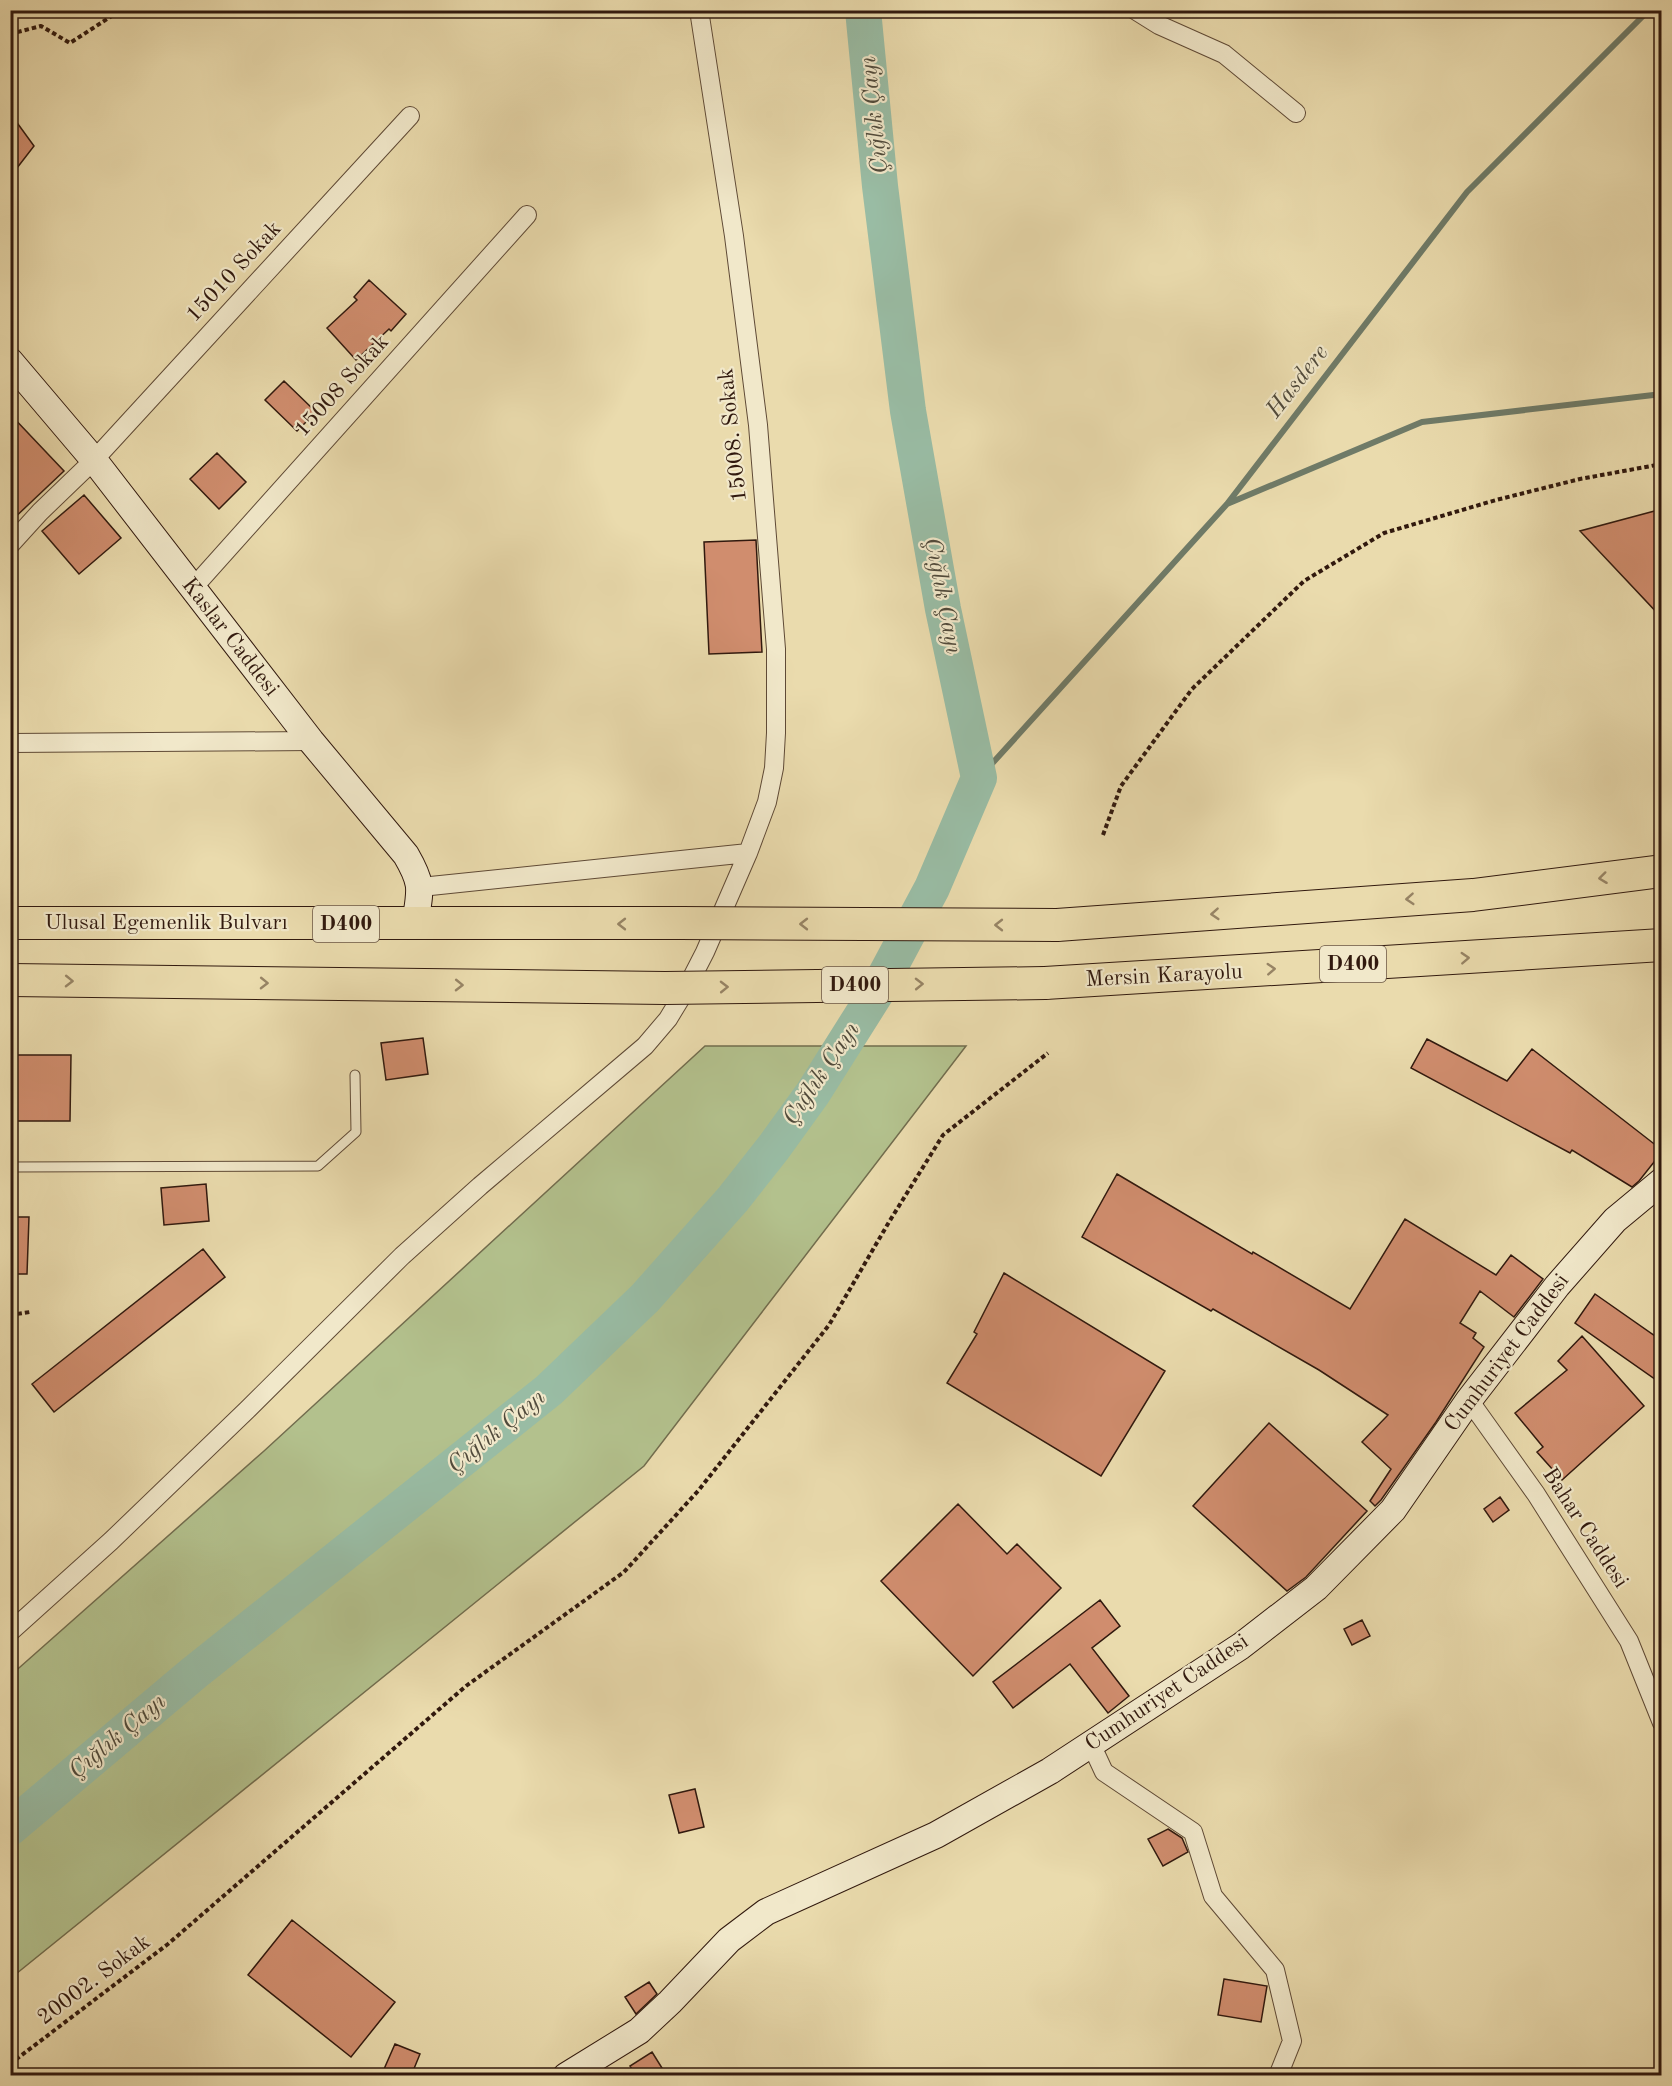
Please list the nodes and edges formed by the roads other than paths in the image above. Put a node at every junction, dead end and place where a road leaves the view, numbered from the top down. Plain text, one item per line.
1 (699, 10) edge
2 (1135, 10) edge
3 (1296, 113) dead end
4 (410, 116) dead end
5 (527, 215) dead end
6 (10, 361) edge
7 (94, 460) junction
8 (10, 545) edge
9 (192, 589) junction
10 (311, 741) junction
11 (10, 743) edge
12 (748, 853) junction
13 (1662, 871) edge
14 (421, 887) junction
15 (10, 923) edge
16 (415, 924) junction
17 (1662, 945) edge
18 (13, 983) edge
19 (354, 1075) dead end
20 (10, 1167) edge
21 (1662, 1181) edge
22 (1469, 1400) junction
23 (10, 1632) edge
24 (1662, 1723) edge
25 (1091, 1744) junction
26 (566, 2076) edge
27 (1278, 2076) edge

1 - 12 street, 15008. Sokak
2 - 3 street
4 - 7 street, 15010 Sokak
5 - 9 street, 15008 Sokak
6 - 7 street, Kaslar Caddesi
7 - 8 street, 15010 Sokak
7 - 9 street, Kaslar Caddesi
9 - 10 street, Kaslar Caddesi
10 - 11 street
10 - 14 street, Kaslar Caddesi
12 - 14 street
12 - 23 street, 15008. Sokak
13 -> 16 highway, Ulusal Egemenlik Bulvarı / D400, bridge
14 - 16 street
15 - 16 highway, Ulusal Egemenlik Bulvarı / D400
18 -> 17 highway, Mersin Karayolu / D400, bridge
19 - 20 lane
21 - 22 street, Cumhuriyet Caddesi
22 - 24 street, Bahar Caddesi
22 - 25 street, Cumhuriyet Caddesi
25 - 26 street, Cumhuriyet Caddesi
25 - 27 street

